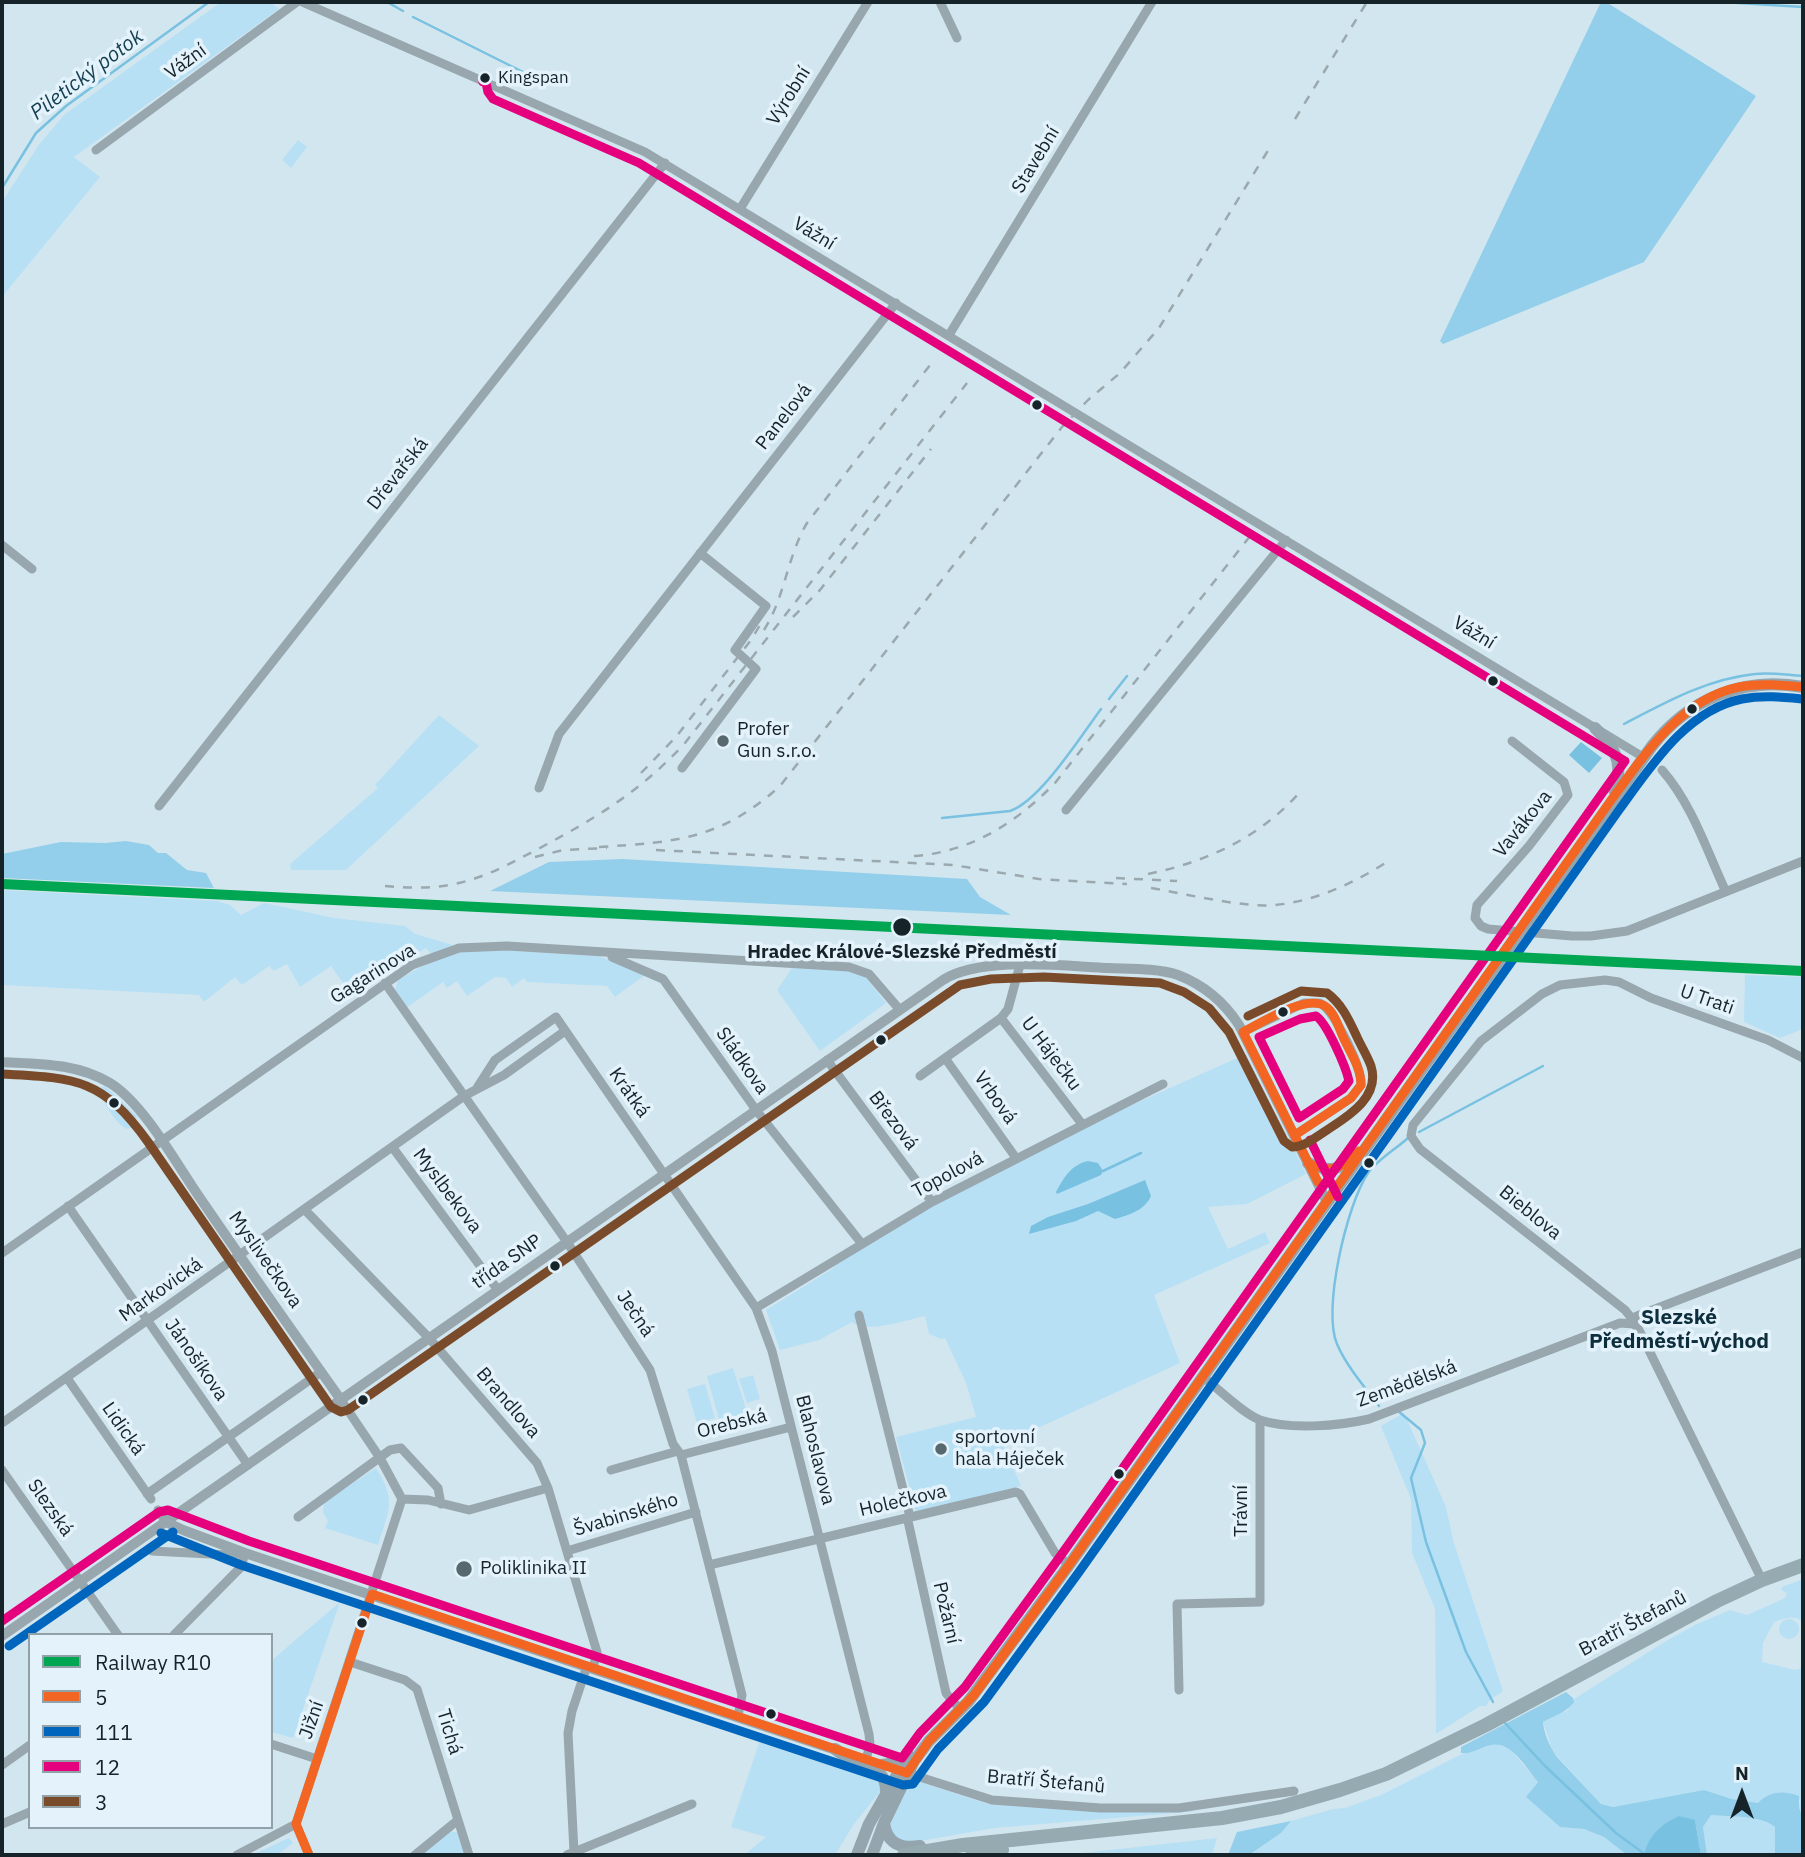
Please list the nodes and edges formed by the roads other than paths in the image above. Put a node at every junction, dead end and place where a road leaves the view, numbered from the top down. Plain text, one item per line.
1 (297, 2) edge
2 (302, 2) edge
3 (868, 2) edge
4 (940, 2) edge
5 (1152, 2) edge
6 (957, 38) dead end
7 (96, 150) dead end
8 (665, 163) junction
9 (740, 209) junction
10 (896, 303) junction
11 (948, 335) junction
12 (1286, 540) junction
13 (2, 545) edge
14 (700, 553) junction
15 (32, 569) dead end
16 (1803, 687) edge
17 (1595, 728) junction
18 (1512, 741) dead end
19 (1643, 757) junction
20 (682, 768) dead end
21 (1662, 769) dead end
22 (539, 788) dead end
23 (1609, 803) junction
24 (159, 806) dead end
25 (1066, 810) dead end
26 (1803, 861) edge
27 (1726, 892) junction
28 (604, 953) junction
29 (1020, 965) junction
30 (385, 983) junction
31 (900, 1010) junction
32 (1001, 1018) junction
33 (565, 1031) junction
34 (1243, 1032) junction
35 (500, 1057) junction
36 (945, 1058) junction
37 (1803, 1058) edge
38 (827, 1060) junction
39 (2, 1062) edge
40 (510, 1071) junction
41 (920, 1076) dead end
42 (1163, 1084) dead end
43 (477, 1088) junction
44 (464, 1096) junction
45 (756, 1110) junction
46 (1082, 1124) junction
47 (1410, 1131) joint
48 (1376, 1134) junction
49 (1294, 1136) junction
50 (161, 1140) junction
51 (393, 1148) junction
52 (1016, 1158) junction
53 (1308, 1163) junction
54 (664, 1174) junction
55 (932, 1202) junction
56 (1327, 1202) junction
57 (68, 1206) junction
58 (305, 1210) junction
59 (567, 1242) junction
60 (862, 1244) junction
61 (1803, 1252) edge
62 (2, 1253) edge
63 (239, 1255) junction
64 (499, 1290) junction
65 (756, 1308) junction
66 (859, 1315) dead end
67 (147, 1321) junction
68 (1631, 1322) junction
69 (429, 1338) junction
70 (321, 1372) junction
71 (1203, 1377) junction
72 (67, 1378) junction
73 (341, 1400) junction
74 (1260, 1420) junction
75 (2, 1423) edge
76 (791, 1427) junction
77 (229, 1438) junction
78 (680, 1453) junction
79 (380, 1458) junction
80 (248, 1465) junction
81 (2, 1470) edge
82 (611, 1470) dead end
83 (548, 1488) junction
84 (402, 1499) junction
85 (441, 1504) junction
86 (158, 1510) dead end
87 (696, 1512) junction
88 (298, 1517) dead end
89 (908, 1518) junction
90 (166, 1522) junction
91 (819, 1538) junction
92 (152, 1551) dead end
93 (567, 1551) junction
94 (245, 1553) junction
95 (709, 1565) junction
96 (1069, 1565) junction
97 (1803, 1565) edge
98 (1762, 1580) junction
99 (80, 1582) junction
100 (372, 1594) junction
101 (117, 1633) edge
102 (176, 1633) edge
103 (2, 1636) edge
104 (350, 1662) junction
105 (590, 1667) junction
106 (1179, 1690) dead end
107 (962, 1709) junction
108 (738, 1716) junction
109 (929, 1741) junction
110 (273, 1745) edge
111 (28, 1746) edge
112 (835, 1749) junction
113 (909, 1756) junction
114 (317, 1759) junction
115 (866, 1760) junction
116 (2, 1765) edge
117 (883, 1765) junction
118 (903, 1772) junction
119 (1294, 1791) dead end
120 (886, 1792) junction
121 (692, 1804) dead end
122 (28, 1813) edge
123 (458, 1820) junction
124 (884, 1823) junction
125 (2, 1824) edge
126 (296, 1824) junction
127 (974, 1849) edge
128 (874, 1852) edge
129 (570, 1854) edge
130 (237, 1855) edge
131 (309, 1855) edge
132 (415, 1855) edge
133 (469, 1855) edge
134 (858, 1855) edge
135 (904, 1855) edge

1 - 7 street, Vážní
2 - 8 street, Vážní
3 - 9 street, Výrobní
4 - 6 street
5 - 11 street, Stavební
8 - 9 street, Vážní
8 - 24 street, Dřevařská
9 - 10 street, Vážní
10 - 11 street, Vážní
10 - 14 street, Panelová
11 - 12 street, Vážní
12 - 17 street, Vážní
12 - 25 street
13 - 15 street
14 - 20 street
14 - 22 street, Panelová
16 - 19 main road
17 - 19 street, Vážní
17 - 23 main road
18 - 27 street, Vavákova
19 - 23 main road
21 - 27 street
23 - 48 main road
26 - 27 street
28 - 30 street, Gagarinova
28 - 31 street, Gagarinova
28 - 45 street, Sládkova
29 - 31 street, třída SNP
29 - 32 street, U Háječku
29 - 34 street
30 - 44 street, Ječná
30 - 50 street, Gagarinova
31 - 38 street, třída SNP
32 - 36 street
32 - 46 street, U Háječku
33 - 35 street, Markovická
33 - 40 street, Markovická
33 - 54 street, Krátká
34 - 49 street
34 - 49 street
35 - 40 street
35 - 43 street, Markovická
36 - 41 street
36 - 52 street, Vrbová
37 - 47 street, U Trati
38 - 45 street, třída SNP
38 - 55 street, Březová
39 - 50 street, Myslivečkova
40 - 43 street, Markovická
42 - 46 street, Topolová
43 - 44 street, Markovická
44 - 51 street, Markovická
44 - 59 street, Ječná
45 - 54 street, třída SNP
45 - 60 street, Sládkova
46 - 52 street, Topolová
47 - 68 street, Bieblova
48 - 53 main road
48 - 56 main road
49 - 53 street
50 - 57 street, Gagarinova
50 - 63 street, Myslivečkova
51 - 58 street, Markovická
51 - 64 street, Myslbekova
52 - 55 street, Topolová
53 - 56 street
54 - 59 street, třída SNP
54 - 65 street, Blahoslavova
55 - 60 street, Topolová
56 - 71 main road
57 - 62 street, Gagarinova
57 - 67 street, Jánošíkova
58 - 63 street, Markovická
58 - 69 street, Brandlova
59 - 64 street, třída SNP
59 - 78 street, Ječná
60 - 65 street, Topolová
61 - 68 street, Zemědělská
63 - 67 street, Markovická
63 - 70 street, Myslivečkova
64 - 69 street, třída SNP
65 - 76 street, Blahoslavova
66 - 89 street, Požární
67 - 72 street, Markovická
67 - 77 street, Jánošíkova
68 - 74 street, Zemědělská
68 - 98 street, Bieblova
69 - 73 street, třída SNP
69 - 83 street, Brandlova
70 - 73 street, Myslivečkova
70 - 77 street
71 - 74 street, Zemědělská
71 - 96 main road
72 - 75 street, Markovická
72 - 77 street, Lidická
73 - 79 street
73 - 80 street, třída SNP
74 - 106 street, Trávní
76 - 78 street, Orebská
76 - 91 street, Blahoslavova
77 - 80 street, Jánošíkova
78 - 82 street, Orebská
78 - 87 street, Ječná
79 - 84 street
79 - 85 street
79 - 88 street
80 - 90 street, třída SNP
81 - 99 street, Slezská
83 - 85 street
83 - 93 street, Brandlova
84 - 85 street
84 - 100 street, Jižní
86 - 90 street
87 - 93 street, Švabinského
87 - 95 street, Ječná
89 - 91 street, Holečkova
89 - 96 street, Holečkova
89 - 107 street, Požární
90 - 94 street, Bratří Štefanů
90 - 99 street, třída SNP
91 - 95 street, Holečkova
91 - 115 street, Blahoslavova
92 - 94 street
93 - 105 street, Brandlova
94 - 100 street, Bratří Štefanů
94 - 102 street
95 - 108 street, Ječná
96 - 107 main road
97 - 98 main road, Bratří Štefanů
98 - 127 main road, Bratří Štefanů
99 - 101 street, Slezská
99 - 103 street, třída SNP
100 - 104 street, Jižní
100 - 105 street, Bratří Štefanů
104 - 114 street, Jižní
104 - 123 street, Tichá
105 - 108 street, Bratří Štefanů
105 - 129 street, Brandlova
107 - 109 main road
108 - 112 street, Bratří Štefanů
109 - 113 main road
109 - 118 main road
110 - 114 street
111 - 116 street
112 - 115 street, Bratří Štefanů
112 - 120 main road
113 - 117 main road
113 - 118 main road
114 - 126 street, Jižní
115 - 117 street, Bratří Štefanů
117 - 118 street, Bratří Štefanů
118 - 119 street, Bratří Štefanů
118 - 120 main road
118 - 124 main road
120 - 134 main road
121 - 129 street
122 - 125 street
123 - 132 street
123 - 133 street, Tichá
124 - 127 main road
124 - 128 main road
126 - 130 street
126 - 131 street
127 - 135 main road, Bratří Štefanů

